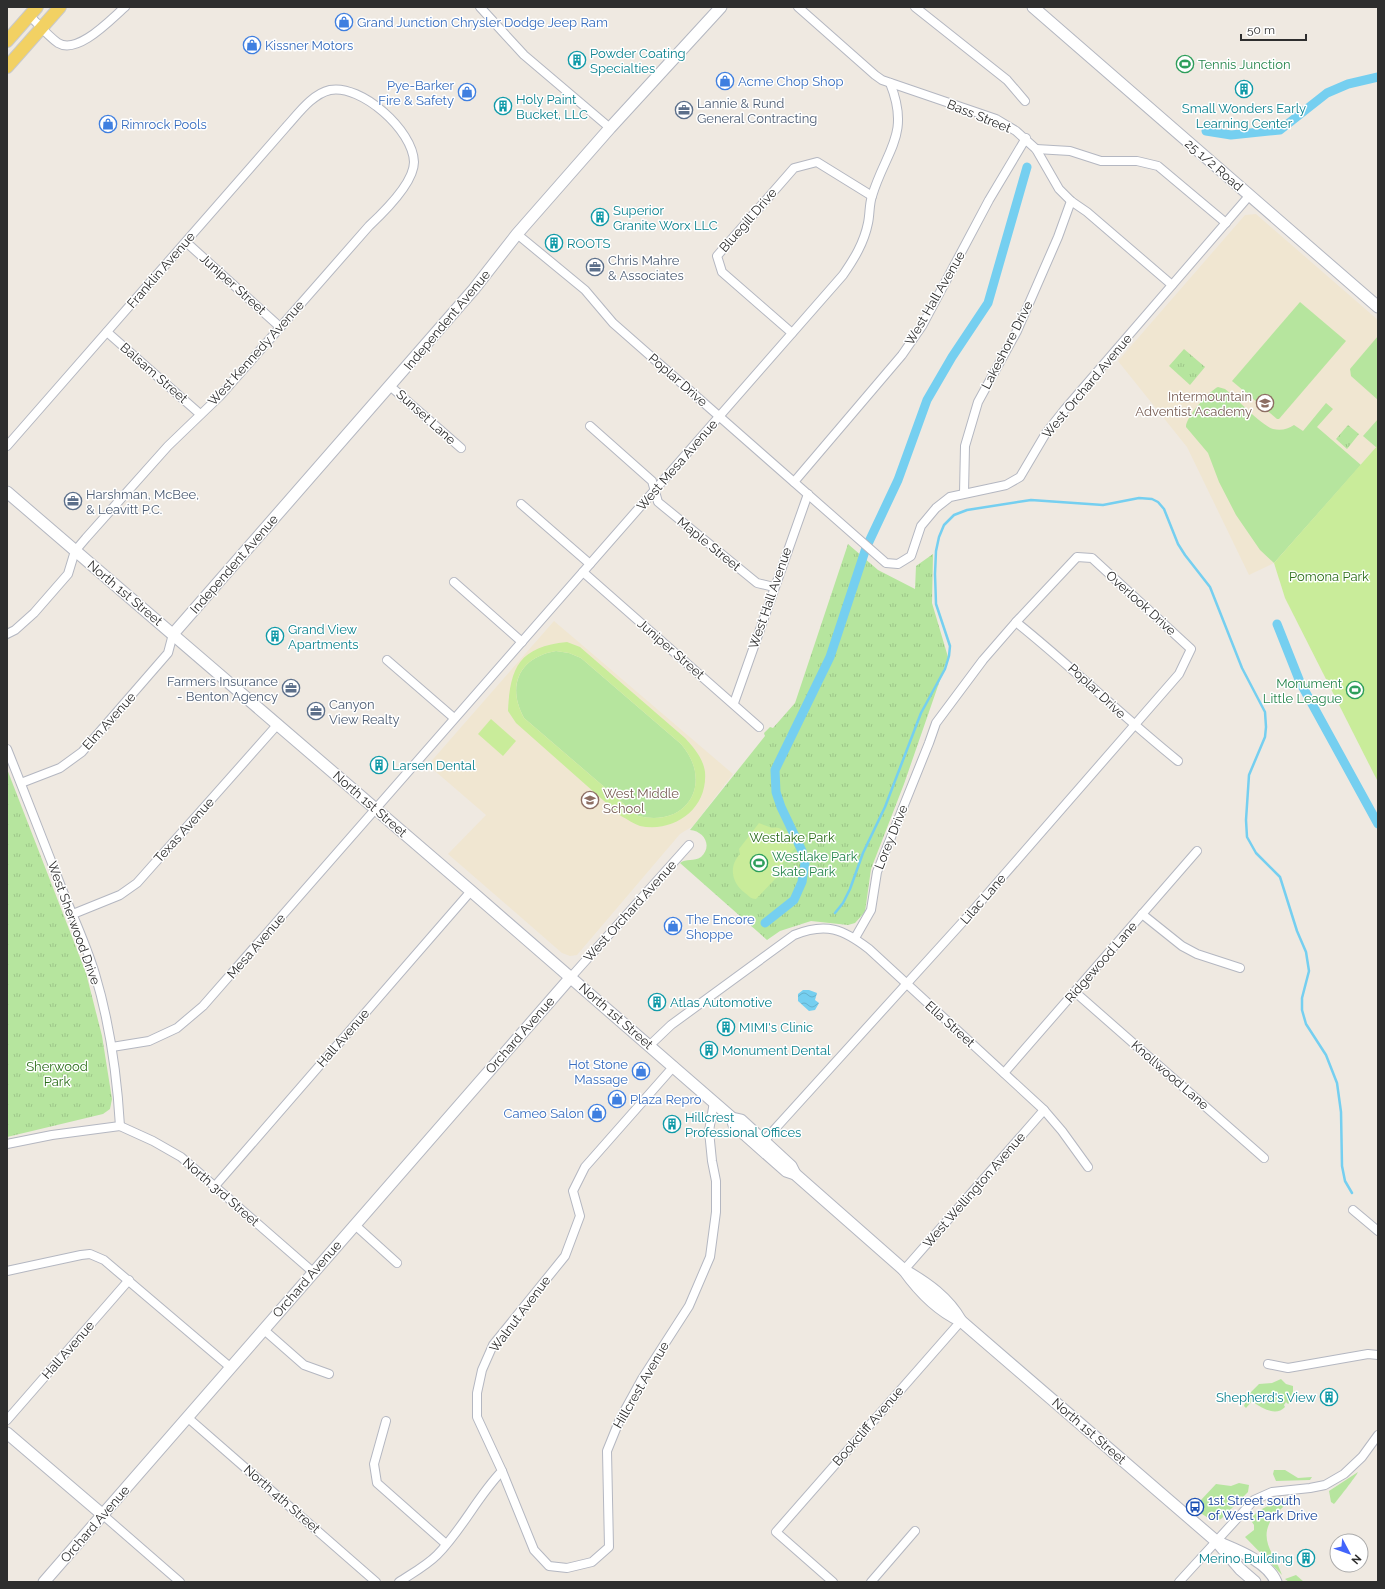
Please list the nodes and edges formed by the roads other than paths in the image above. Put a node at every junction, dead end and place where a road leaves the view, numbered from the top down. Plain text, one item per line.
1 (60, 7) edge
2 (125, 7) edge
3 (480, 7) edge
4 (722, 7) edge
5 (798, 7) edge
6 (915, 7) edge
7 (1033, 7) edge
8 (33, 11) edge
9 (42, 28) junction
10 (7, 41) edge
11 (7, 67) edge
12 (890, 83) junction
13 (316, 96) joint
14 (1025, 101) dead end
15 (610, 128) junction
16 (1026, 138) junction
17 (1036, 149) junction
18 (872, 196) junction
19 (1249, 196) junction
20 (1071, 201) junction
21 (1226, 223) junction
22 (517, 234) junction
23 (186, 242) junction
24 (1172, 285) junction
25 (1378, 307) edge
26 (280, 327) junction
27 (107, 332) junction
28 (792, 333) junction
29 (390, 386) junction
30 (200, 414) junction
31 (720, 416) junction
32 (590, 426) dead end
33 (7, 446) edge
34 (461, 448) dead end
35 (794, 482) junction
36 (655, 490) junction
37 (7, 492) edge
38 (808, 494) junction
39 (964, 494) junction
40 (521, 504) dead end
41 (75, 551) junction
42 (877, 555) joint
43 (1092, 558) joint
44 (590, 564) junction
45 (583, 572) junction
46 (454, 582) dead end
47 (774, 587) junction
48 (1016, 622) junction
49 (7, 634) edge
50 (173, 634) junction
51 (522, 642) junction
52 (1191, 649) joint
53 (387, 660) dead end
54 (734, 704) junction
55 (454, 718) junction
56 (278, 724) junction
57 (1135, 726) junction
58 (759, 727) dead end
59 (7, 749) edge
60 (1178, 761) dead end
61 (21, 784) junction
62 (375, 808) junction
63 (689, 845) dead end
64 (1197, 851) dead end
65 (471, 891) junction
66 (73, 914) junction
67 (1142, 914) junction
68 (855, 938) junction
69 (1240, 968) dead end
70 (571, 977) junction
71 (907, 985) junction
72 (1075, 992) junction
73 (650, 1045) junction
74 (112, 1047) junction
75 (674, 1066) junction
76 (1004, 1073) junction
77 (714, 1102) junction
78 (1044, 1110) junction
79 (732, 1118) junction
80 (120, 1126) junction
81 (764, 1141) junction
82 (7, 1144) edge
83 (1264, 1158) dead end
84 (1088, 1167) dead end
85 (795, 1174) junction
86 (215, 1186) junction
87 (1353, 1210) dead end
88 (355, 1225) junction
89 (1378, 1231) edge
90 (397, 1263) dead end
91 (904, 1270) junction
92 (7, 1271) edge
93 (313, 1272) junction
94 (129, 1280) junction
95 (961, 1321) junction
96 (263, 1330) junction
97 (1378, 1355) edge
98 (1268, 1364) dead end
99 (230, 1367) junction
100 (329, 1374) dead end
101 (187, 1417) junction
102 (7, 1420) edge
103 (386, 1421) dead end
104 (7, 1433) edge
105 (1378, 1435) edge
106 (502, 1471) junction
107 (102, 1515) junction
108 (915, 1531) dead end
109 (1216, 1541) junction
110 (446, 1544) junction
111 (44, 1582) edge
112 (180, 1582) edge
113 (376, 1582) edge
114 (399, 1582) edge
115 (833, 1582) edge
116 (871, 1582) edge
117 (1180, 1582) edge
118 (1254, 1582) edge
119 (1276, 1582) edge

1 - 9 main road
2 - 9 street
3 - 15 street
4 - 15 street, Independent Avenue
5 - 12 street, Bass Street
6 - 14 street
7 - 19 street, 25 1/2 Road
8 - 9 street
8 - 10 main road
9 - 11 main road
12 - 16 street, Bass Street
12 - 18 street, West Mesa Avenue
13 - 23 street, Franklin Avenue
13 - 26 street, West Kennedy Avenue
15 - 22 street, Independent Avenue
16 - 17 street, Bass Street
16 - 35 street, West Hall Avenue
17 - 20 street, Bass Street
17 - 21 street
18 - 28 street, West Mesa Avenue
18 - 28 street, Bluegill Drive
19 - 21 street, West Orchard Avenue
19 - 25 street, 25 1/2 Road
20 - 24 street, Bass Street
20 - 39 street, Lakeshore Drive
21 - 24 street, West Orchard Avenue
22 - 29 street, Independent Avenue
22 - 31 street, Poplar Drive
23 - 26 street, Juniper Street
23 - 27 street, Franklin Avenue
24 - 39 street, West Orchard Avenue
26 - 30 street, West Kennedy Avenue
27 - 30 street, Balsam Street
27 - 33 street, Franklin Avenue
28 - 31 street, West Mesa Avenue
29 - 34 street, Sunset Lane
29 - 50 street, Independent Avenue
30 - 41 street, West Kennedy Avenue
31 - 35 street, Poplar Drive
31 - 36 street, West Mesa Avenue
32 - 36 street, Maple Street
35 - 38 street, Poplar Drive
36 - 44 street, West Mesa Avenue
36 - 47 street, Maple Street
37 - 41 street, North 1st Street
38 - 42 street, Poplar Drive
38 - 47 street, West Hall Avenue
39 - 42 street, West Orchard Avenue
40 - 44 street
41 - 49 street
41 - 50 street, North 1st Street
43 - 48 street, Lorey Drive
43 - 52 street, Overlook Drive
44 - 45 street, West Mesa Avenue
45 - 51 street, West Mesa Avenue
45 - 54 street, Juniper Street
46 - 51 street
47 - 54 street, West Hall Avenue
48 - 57 street, Poplar Drive
48 - 68 street, Lorey Drive
50 - 56 street, North 1st Street
50 - 61 street, Elm Avenue
51 - 55 street, West Mesa Avenue
52 - 57 street, Lilac Lane
53 - 55 street
54 - 58 street, Juniper Street
55 - 62 street, West Mesa Avenue
56 - 62 street, North 1st Street
56 - 66 street, Texas Avenue
57 - 60 street, Poplar Drive
57 - 71 street, Lilac Lane
59 - 61 street, West Sherwood Drive
61 - 66 street, West Sherwood Drive
62 - 65 street, North 1st Street
62 - 74 street, Mesa Avenue
63 - 70 street, West Orchard Avenue
64 - 67 street, Ridgewood Lane
65 - 70 street, North 1st Street
65 - 86 street, Hall Avenue
66 - 74 street, West Sherwood Drive
67 - 69 street
67 - 72 street, Ridgewood Lane
68 - 71 street, Ella Street
68 - 73 street
70 - 73 street, North 1st Street
70 - 88 street, Orchard Avenue
71 - 76 street, Ella Street
71 - 81 street, Lilac Lane
72 - 76 street, Ridgewood Lane
72 - 83 street, Knollwood Lane
73 - 75 street, North 1st Street
74 - 80 street, West Sherwood Drive
75 - 77 street, North 1st Street
75 - 106 street, Walnut Avenue
76 - 78 street, Ella Street
77 - 79 street, North 1st Street
77 - 106 street, Hillcrest Avenue
78 - 84 street, Ella Street
78 - 91 street, West Wellington Avenue
79 - 81 street, North 1st Street
79 - 85 street, North 1st Street
80 - 82 street
80 - 86 street, North 3rd Street
81 - 85 street, North 1st Street
85 - 91 street, North 1st Street
86 - 93 street, North 3rd Street
87 - 89 street
88 - 90 street
88 - 93 street, Orchard Avenue
91 - 95 street, North 1st Street
92 - 94 street
93 - 96 street, Orchard Avenue
94 - 99 street
94 - 102 street, Hall Avenue
95 - 109 street, North 1st Street
95 - 115 street, Bookcliff Avenue
96 - 99 street, Orchard Avenue
96 - 100 street
97 - 98 street
99 - 101 street, Orchard Avenue
101 - 107 street, Orchard Avenue
101 - 113 street, North 4th Street
103 - 110 street
104 - 107 street
105 - 109 street
106 - 110 street
107 - 111 street, Orchard Avenue
107 - 112 street
108 - 116 street
109 - 117 street
109 - 118 street, North 1st Street
109 - 119 street, North 1st Street
110 - 114 street

